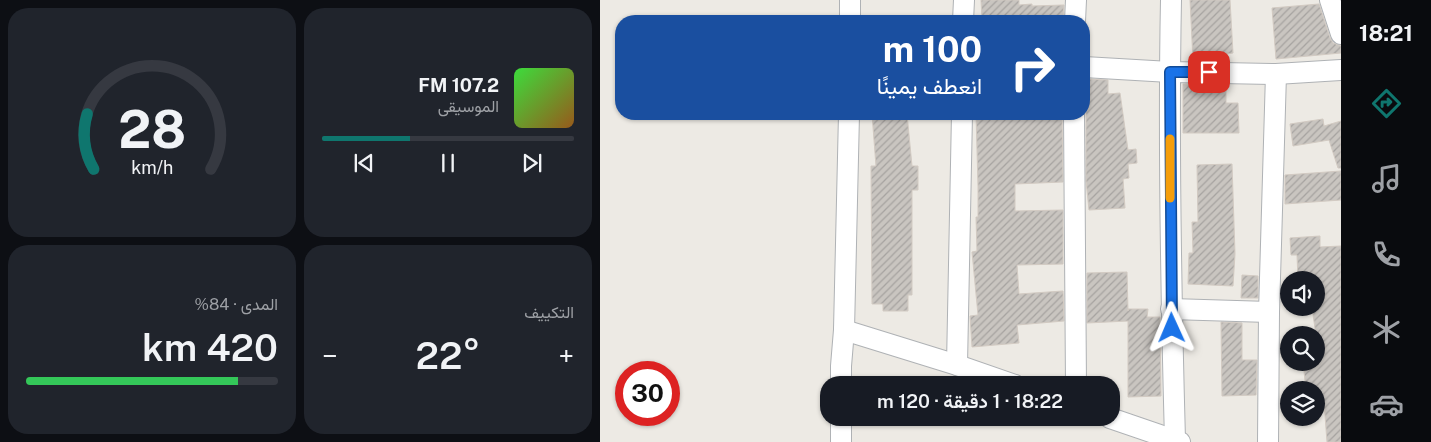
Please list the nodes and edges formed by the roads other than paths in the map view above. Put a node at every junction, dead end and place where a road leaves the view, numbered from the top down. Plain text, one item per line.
1 (850, 0) edge
2 (964, 0) edge
3 (1076, 0) edge
4 (1171, 0) edge
5 (1330, 0) edge
6 (850, 15) edge
7 (964, 15) edge
8 (1075, 15) edge
9 (1341, 34) edge
10 (1090, 67) edge
11 (1341, 70) edge
12 (1170, 72) junction
13 (1276, 74) junction
14 (849, 120) edge
15 (962, 120) edge
16 (1074, 120) edge
17 (1171, 309) junction
18 (1270, 312) junction
19 (844, 330) junction
20 (957, 365) junction
21 (841, 376) edge
22 (989, 376) edge
23 (1076, 376) edge
24 (1120, 421) edge
25 (841, 426) edge
26 (1178, 441) edge
27 (841, 442) edge
28 (1268, 442) edge

1 - 6 street
2 - 7 street
3 - 8 street
4 - 12 street
5 - 9 street
10 - 12 street
11 - 13 street
12 - 13 street
12 - 17 street
13 - 18 street
14 - 19 street
15 - 20 street
16 - 23 street
17 - 18 street
17 - 26 street
18 - 28 street
19 - 20 street
19 - 21 street
20 - 22 street
24 - 26 street
25 - 27 street

